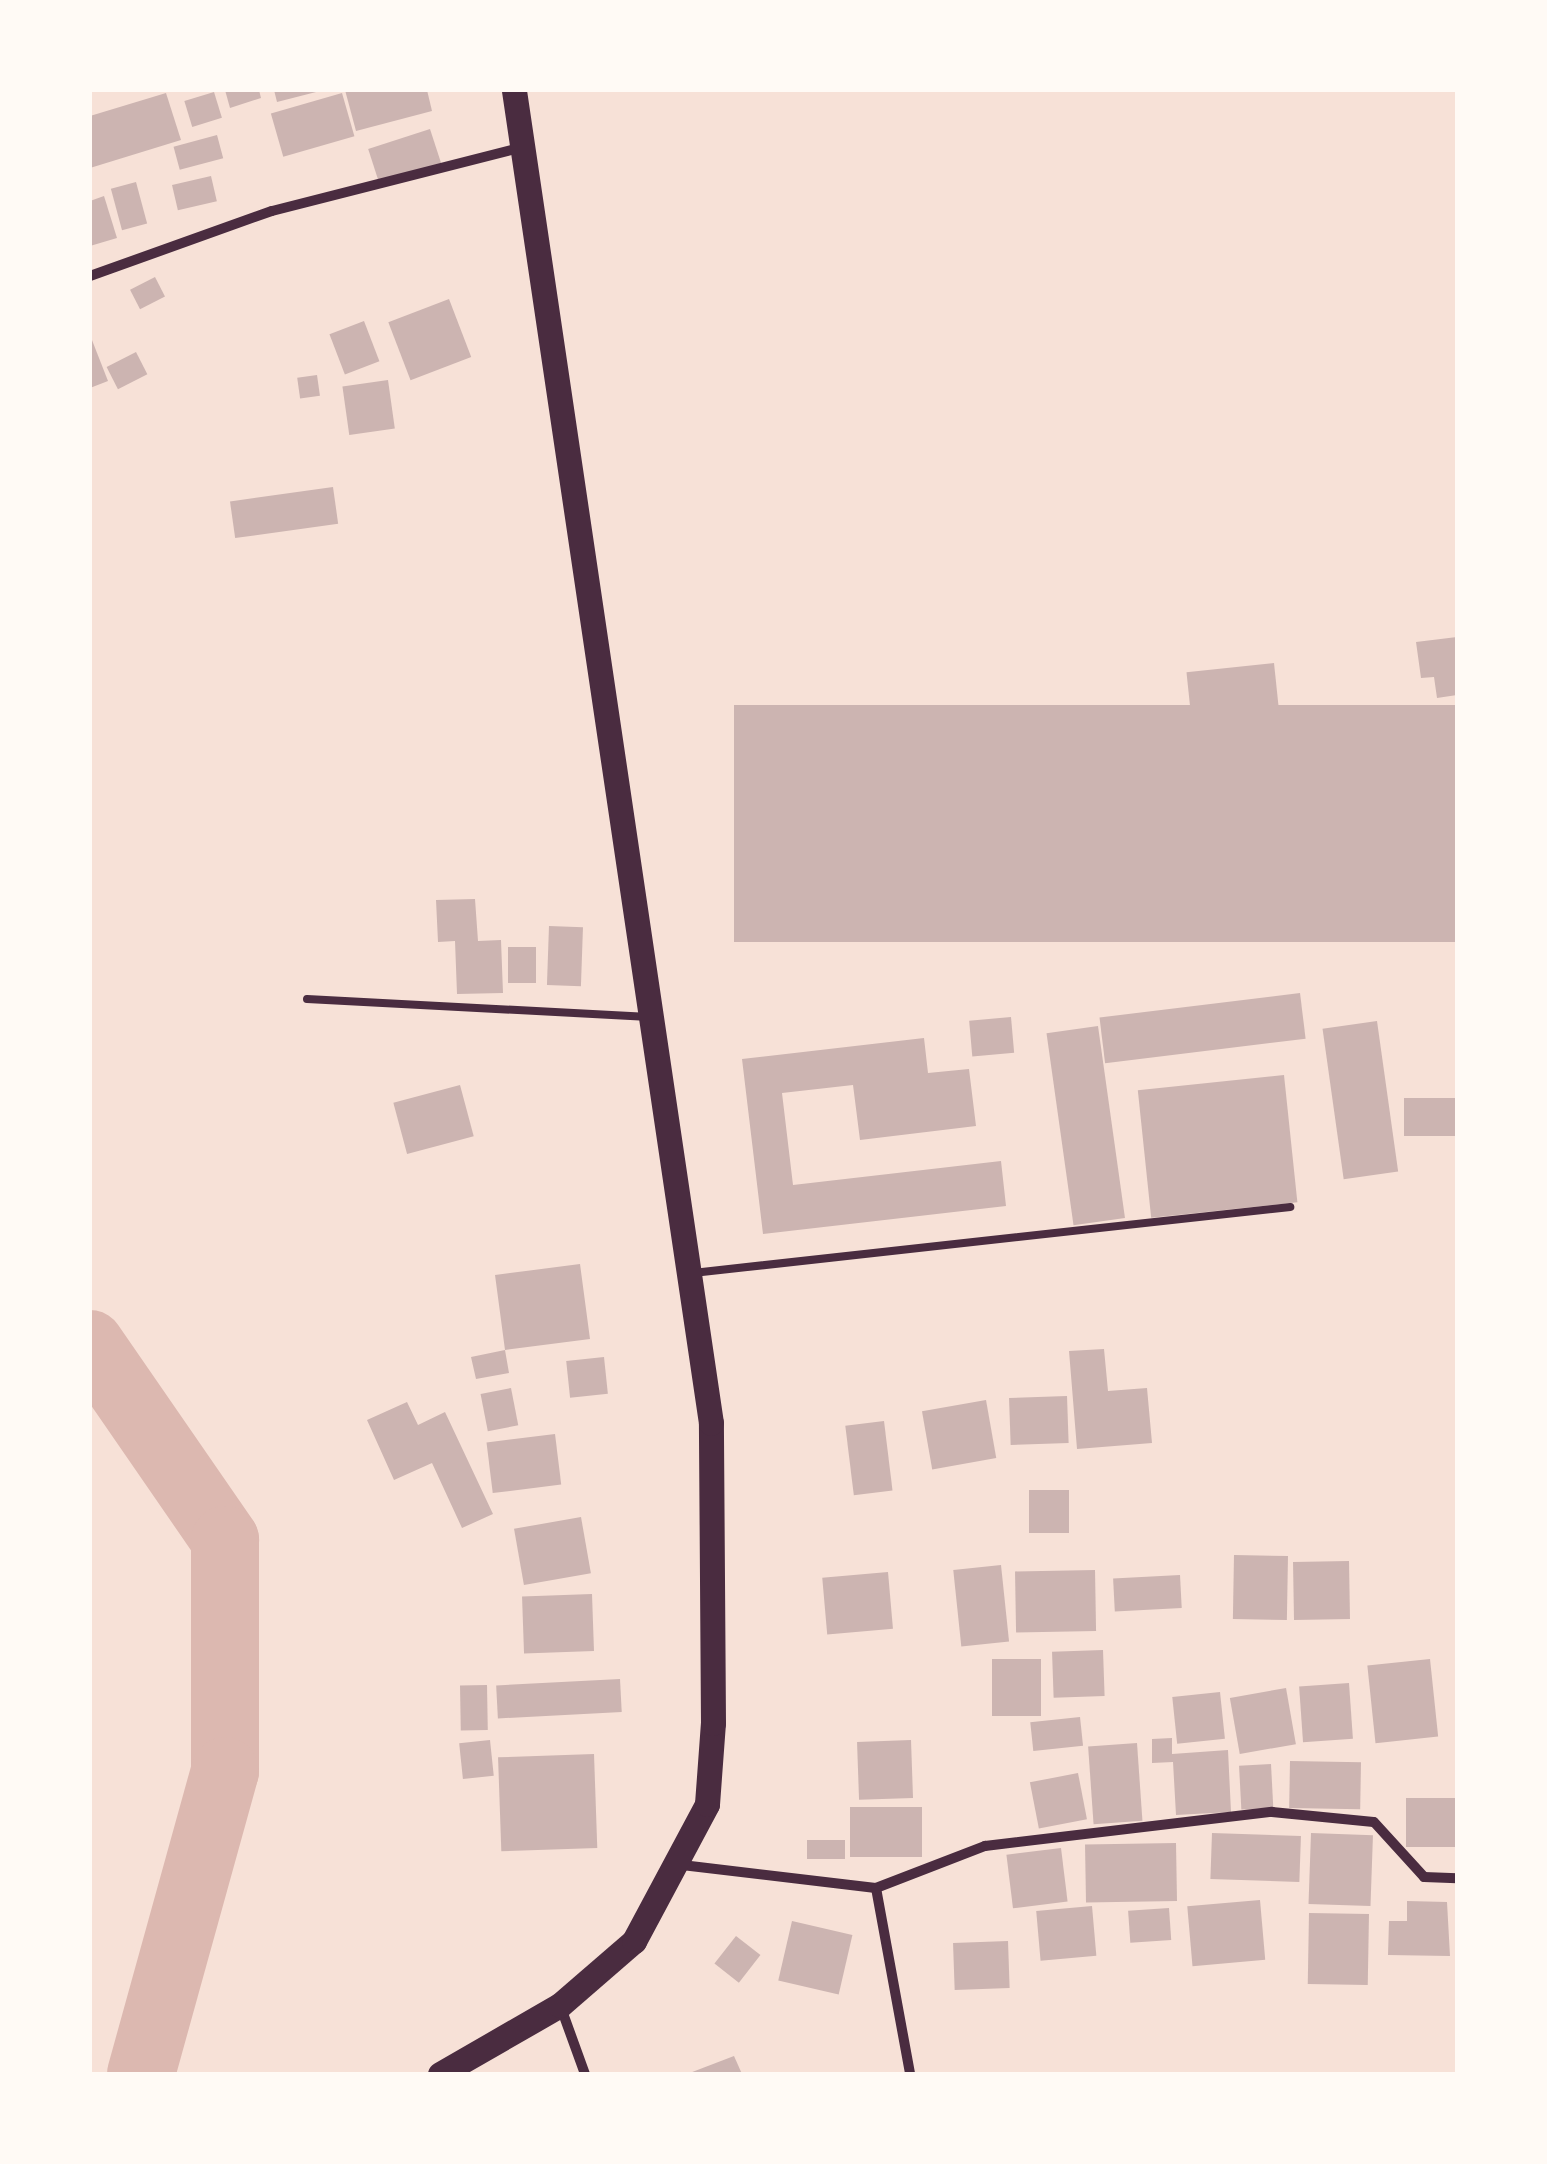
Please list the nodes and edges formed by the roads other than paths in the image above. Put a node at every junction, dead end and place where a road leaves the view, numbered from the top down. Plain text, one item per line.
1 (514, 90) edge
2 (521, 148) junction
3 (90, 276) edge
4 (308, 999) dead end
5 (649, 1017) junction
6 (1290, 1208) dead end
7 (688, 1273) junction
8 (682, 1865) junction
9 (1457, 1878) edge
10 (876, 1888) junction
11 (560, 2005) junction
12 (440, 2074) edge
13 (584, 2074) edge
14 (910, 2074) edge

1 - 2 highway
2 - 3 street
2 - 5 highway
4 - 5 lane
5 - 7 highway
6 - 7 lane
7 - 8 highway
8 - 10 street
8 - 11 highway
9 - 10 street
10 - 14 street
11 - 12 highway
11 - 13 street

